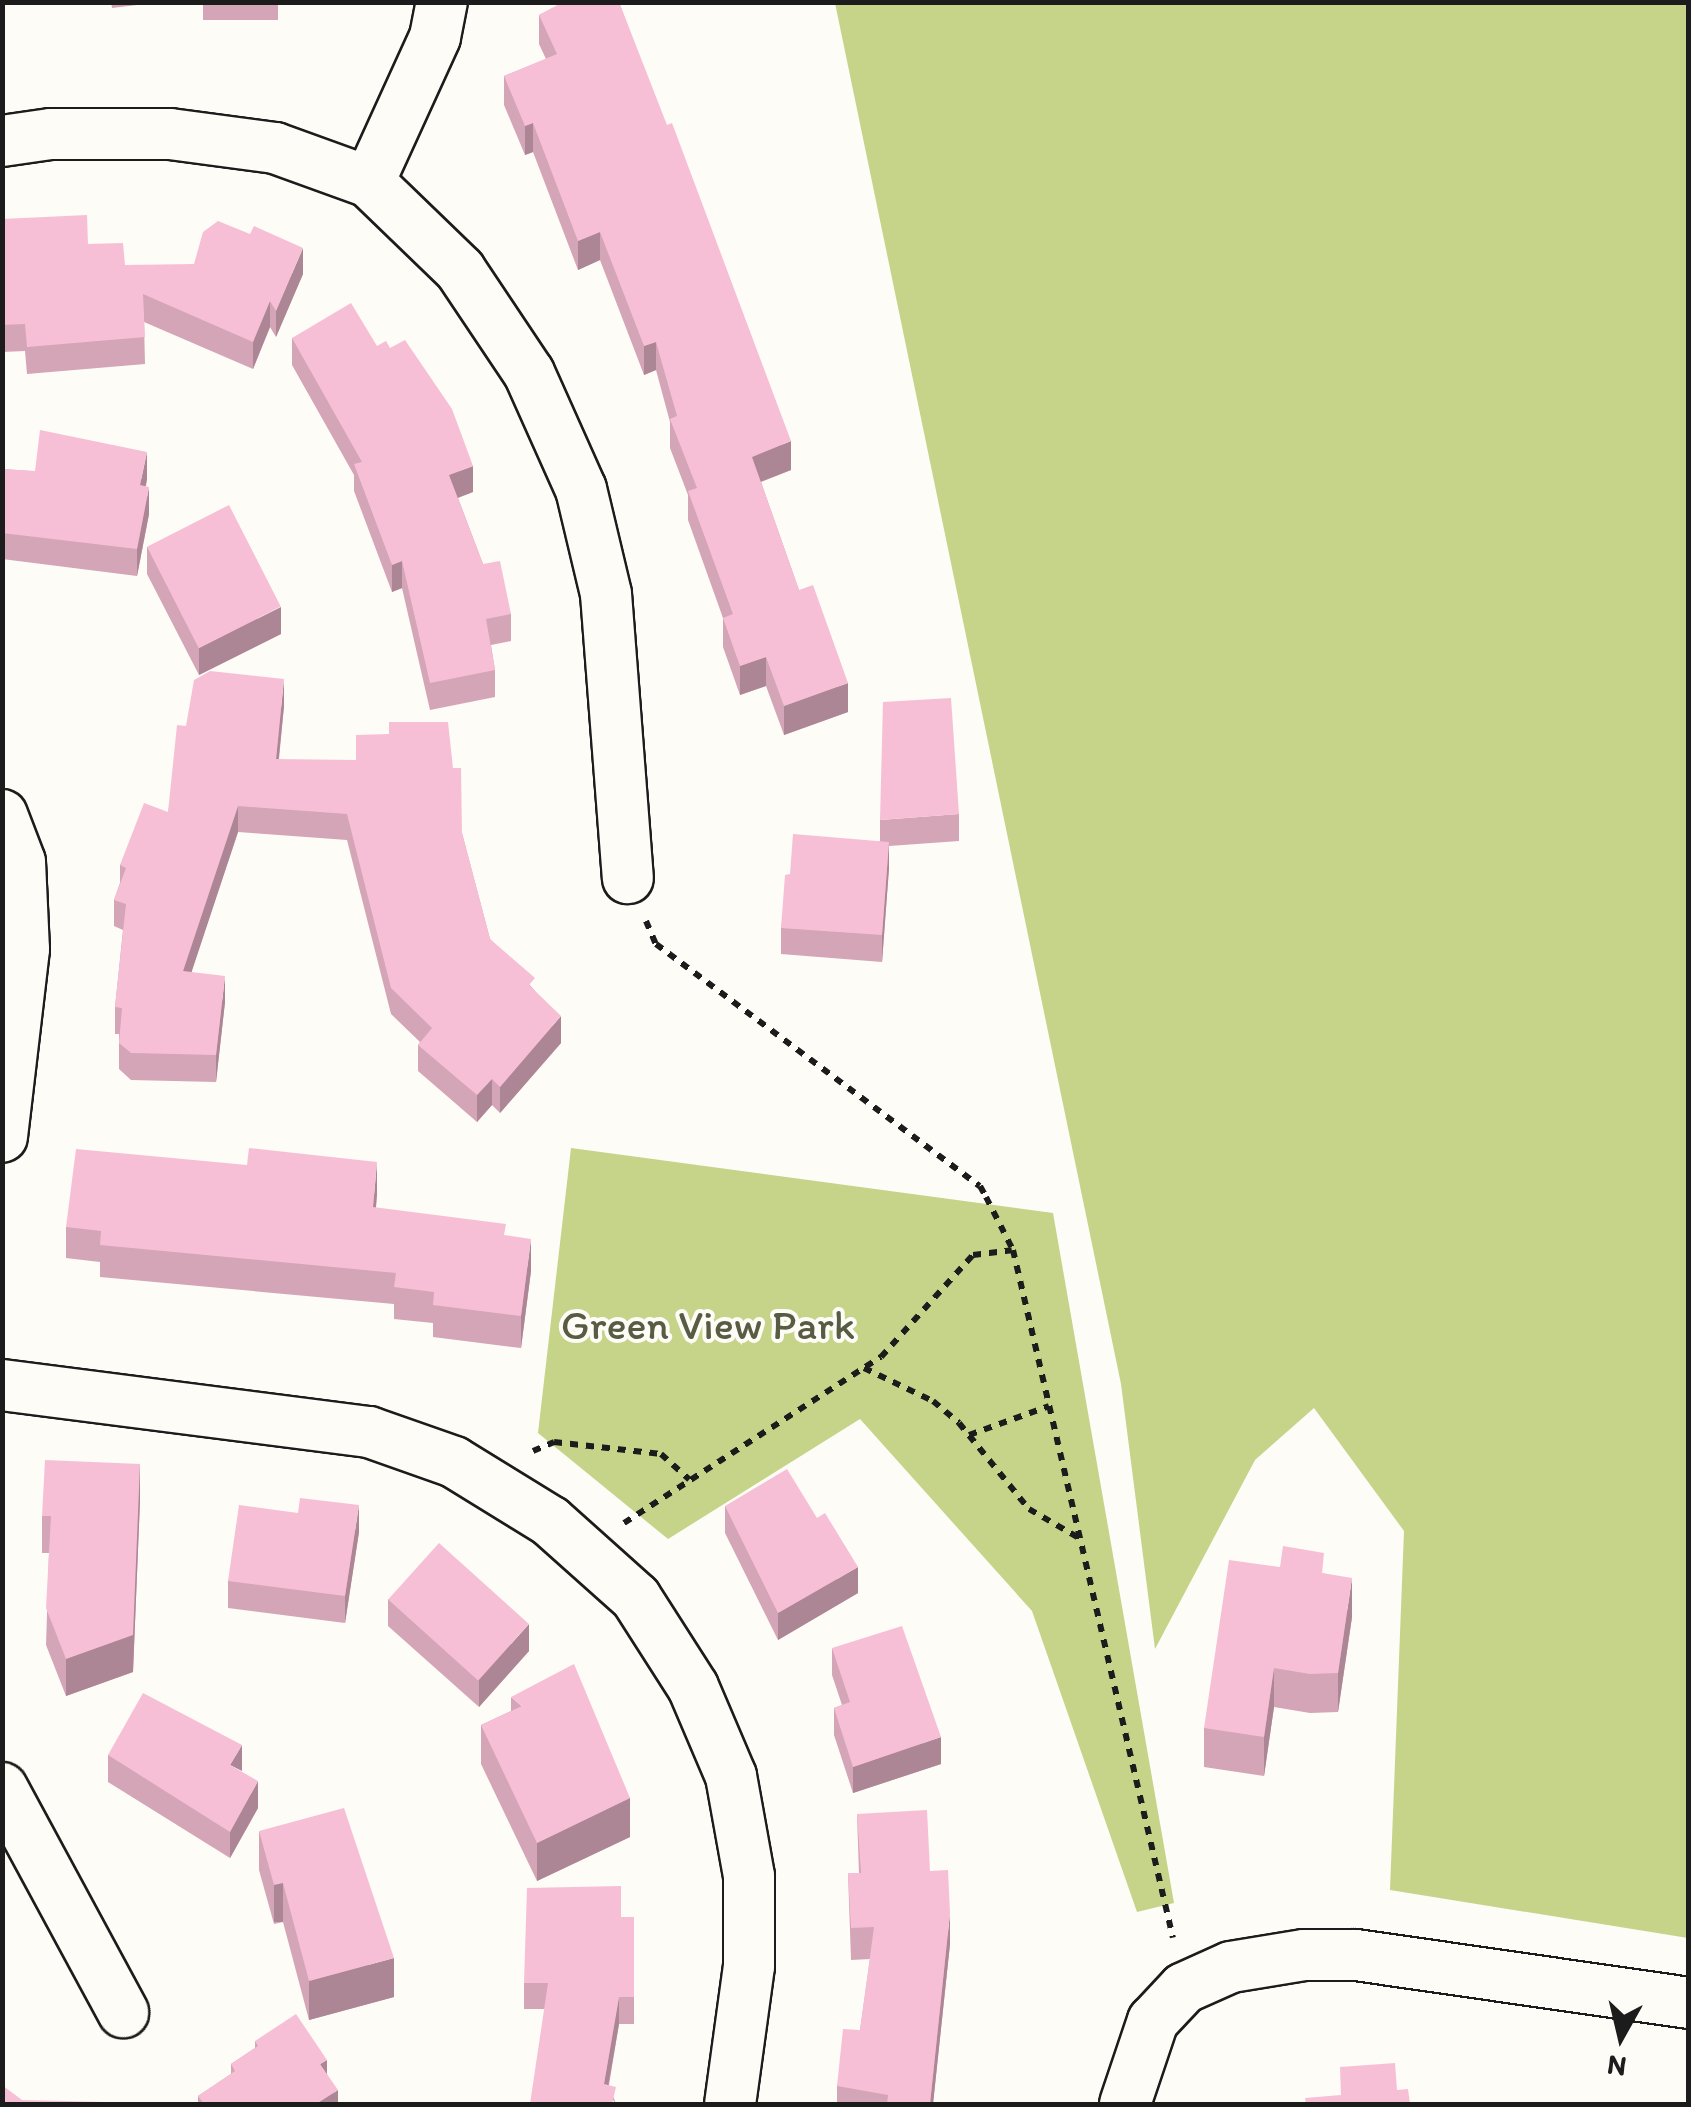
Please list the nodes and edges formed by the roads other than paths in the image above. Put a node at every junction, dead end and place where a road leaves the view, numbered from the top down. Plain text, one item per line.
1 (442, 2) edge
2 (2, 141) edge
3 (369, 182) junction
4 (2, 815) edge
5 (628, 878) road end
6 (2, 1137) edge
7 (2, 1386) edge
8 (2, 1788) edge
9 (1688, 2003) edge
10 (122, 2012) dead end
11 (730, 2104) edge
12 (1126, 2104) edge

1 - 3 street
2 - 3 street
3 - 5 street
4 - 6 street
7 - 11 street
8 - 10 street
9 - 12 street

